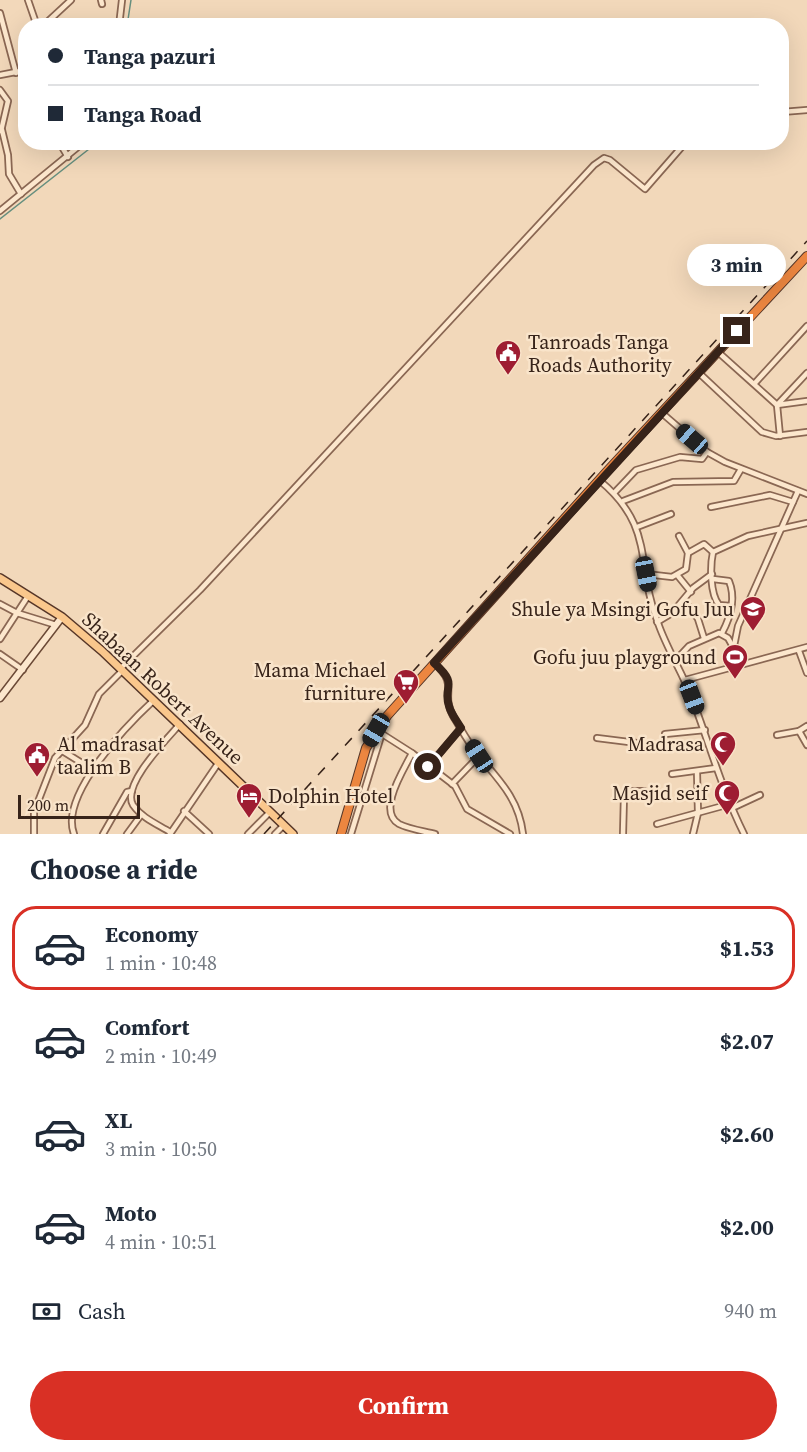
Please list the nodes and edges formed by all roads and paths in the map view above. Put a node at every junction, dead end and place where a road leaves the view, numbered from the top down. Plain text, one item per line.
1 (28, 0) edge
2 (71, 0) edge
3 (123, 0) edge
4 (0, 13) edge
5 (34, 18) edge
6 (52, 18) edge
7 (120, 18) edge
8 (16, 73) joint
9 (0, 75) edge
10 (0, 90) edge
11 (807, 110) edge
12 (789, 111) edge
13 (1, 132) edge
14 (64, 150) edge
15 (75, 150) edge
16 (679, 150) edge
17 (68, 157) junction
18 (21, 194) junction
19 (0, 211) edge
20 (807, 256) edge
21 (807, 326) edge
22 (718, 352) junction
23 (699, 373) junction
24 (807, 373) edge
25 (755, 383) junction
26 (807, 401) edge
27 (777, 405) junction
28 (663, 414) junction
29 (807, 432) edge
30 (780, 436) junction
31 (707, 452) junction
32 (741, 469) junction
33 (599, 480) junction
34 (798, 491) junction
35 (615, 493) junction
36 (807, 494) edge
37 (623, 501) junction
38 (793, 502) junction
39 (711, 507) dead end
40 (671, 514) dead end
41 (807, 523) edge
42 (637, 527) junction
43 (781, 528) junction
44 (680, 536) dead end
45 (713, 552) junction
46 (688, 553) junction
47 (646, 574) junction
48 (678, 576) junction
49 (712, 576) junction
50 (0, 578) edge
51 (691, 592) junction
52 (28, 596) junction
53 (684, 600) junction
54 (0, 604) edge
55 (731, 606) junction
56 (17, 613) junction
57 (62, 617) junction
58 (657, 622) junction
59 (56, 625) junction
60 (722, 633) junction
61 (704, 638) junction
62 (0, 639) edge
63 (807, 647) edge
64 (734, 650) junction
65 (799, 651) junction
66 (0, 654) edge
67 (675, 661) junction
68 (434, 663) junction
69 (736, 665) junction
70 (122, 669) junction
71 (23, 670) junction
72 (807, 673) edge
73 (685, 680) junction
74 (0, 698) edge
75 (154, 700) junction
76 (180, 723) junction
77 (807, 726) edge
78 (461, 728) junction
79 (705, 730) junction
80 (799, 731) junction
81 (379, 732) junction
82 (665, 734) dead end
83 (777, 735) dead end
84 (597, 738) dead end
85 (637, 743) dead end
86 (807, 745) edge
87 (61, 750) junction
88 (412, 753) junction
89 (479, 756) junction
90 (219, 762) junction
91 (428, 767) junction
92 (716, 768) junction
93 (93, 770) junction
94 (698, 772) junction
95 (672, 774) dead end
96 (452, 784) junction
97 (132, 791) junction
98 (644, 791) dead end
99 (760, 795) dead end
100 (731, 806) junction
101 (184, 811) junction
102 (270, 812) junction
103 (698, 813) junction
104 (141, 814) junction
105 (657, 824) dead end
106 (284, 825) junction
107 (170, 833) edge
108 (34, 834) edge
109 (74, 834) edge
110 (103, 834) edge
111 (127, 834) edge
112 (209, 834) edge
113 (248, 834) edge
114 (275, 834) edge
115 (293, 834) edge
116 (341, 834) edge
117 (351, 834) edge
118 (435, 834) edge
119 (510, 834) edge
120 (523, 834) edge
121 (624, 834) edge
122 (693, 834) edge
123 (744, 834) edge

1 - 5 street
2 - 6 street
3 - 7 street
4 - 8 street
8 - 9 street
10 - 13 street
11 - 12 street
13 - 18 street
14 - 17 street
15 - 17 street
16 - 70 street
17 - 18 street
18 - 19 street
20 - 22 highway
21 - 25 street
22 - 23 highway
22 - 25 street
23 - 28 highway
23 - 30 street
24 - 27 street
25 - 27 street
26 - 27 street
27 - 30 street
28 - 31 street
28 - 33 highway
29 - 30 street
31 - 32 street
31 - 35 street
32 - 34 street
32 - 37 street
33 - 35 street
33 - 68 highway
34 - 36 street
34 - 38 street
35 - 37 street
37 - 42 street
38 - 39 street
38 - 43 street
40 - 42 street
41 - 43 street
42 - 47 street
43 - 45 street
43 - 64 street
44 - 46 street
45 - 46 street
45 - 49 street
46 - 48 street
47 - 48 street
47 - 58 street
48 - 51 street
49 - 51 street
49 - 55 street
49 - 55 street
50 - 52 main road, Shabaan Robert Avenue
51 - 53 street
52 - 56 street
52 - 57 main road, Shabaan Robert Avenue
53 - 58 street
53 - 61 street
54 - 56 street
55 - 60 street
56 - 59 street
56 - 62 street
57 - 59 street
57 - 70 main road, Shabaan Robert Avenue
58 - 67 street
59 - 71 street
60 - 61 street
60 - 64 street
61 - 67 street
63 - 65 street
64 - 69 street
65 - 69 street
65 - 72 street
66 - 71 street
67 - 73 street
68 - 78 street
68 - 81 highway
69 - 73 street
70 - 75 main road, Shabaan Robert Avenue
70 - 87 street
71 - 74 street
73 - 79 street
75 - 76 main road, Shabaan Robert Avenue
75 - 93 street
76 - 90 main road, Shabaan Robert Avenue
76 - 97 street
77 - 80 street
78 - 89 street
78 - 91 street
79 - 82 street
79 - 92 street
80 - 83 street
80 - 86 street
81 - 88 street
81 - 116 highway
81 - 117 street
84 - 85 street
87 - 93 street
87 - 108 street
88 - 91 street
88 - 118 street
89 - 96 street
89 - 120 street
90 - 101 street
90 - 102 main road, Shabaan Robert Avenue
91 - 96 street
92 - 94 street
92 - 100 street
93 - 109 street
94 - 95 street
94 - 103 street
96 - 119 street
97 - 104 street
97 - 110 street
98 - 121 street
99 - 100 street
100 - 103 street
100 - 123 street
101 - 107 street
101 - 112 street
102 - 106 main road, Shabaan Robert Avenue
102 - 113 street
103 - 105 street
103 - 122 street
104 - 107 street
104 - 111 street
106 - 114 street
106 - 115 main road, Shabaan Robert Avenue

